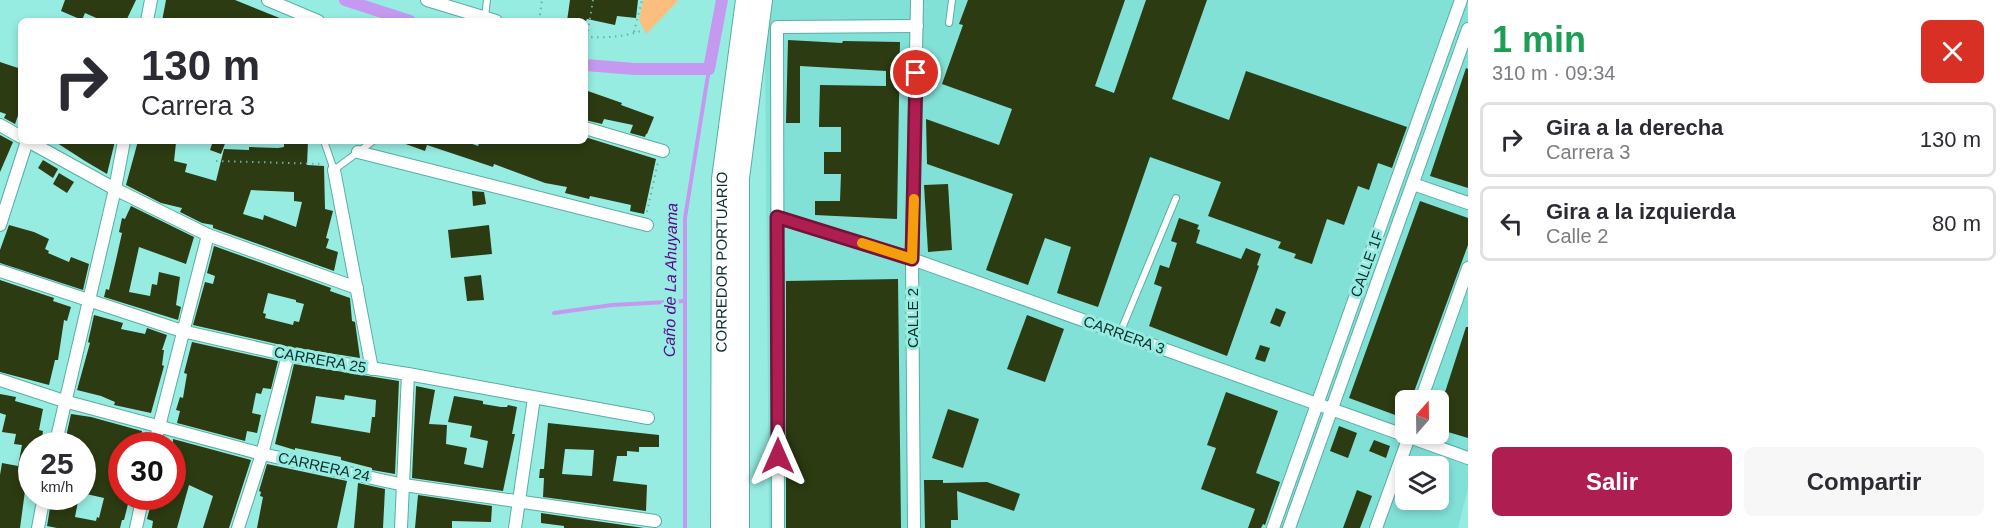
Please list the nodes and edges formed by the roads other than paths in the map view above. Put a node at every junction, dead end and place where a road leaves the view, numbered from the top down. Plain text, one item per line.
1 (151, 0) edge
2 (268, 0) edge
3 (426, 0) edge
4 (487, 0) edge
5 (762, 0) edge
6 (917, 0) edge
7 (952, 0) edge
8 (1461, 0) edge
9 (757, 16) edge
10 (148, 18) edge
11 (311, 18) edge
12 (484, 18) edge
13 (490, 18) edge
14 (950, 22) dead end
15 (917, 26) junction
16 (1468, 30) edge
17 (0, 125) edge
18 (588, 129) edge
19 (18, 135) edge
20 (26, 144) edge
21 (32, 144) edge
22 (123, 144) edge
23 (325, 144) edge
24 (369, 144) edge
25 (659, 149) road end
26 (358, 152) junction
27 (333, 167) junction
28 (1413, 184) junction
29 (115, 189) junction
30 (1176, 198) dead end
31 (1388, 203) junction
32 (1468, 203) edge
33 (1404, 208) junction
34 (777, 217) junction
35 (645, 224) road end
36 (0, 225) edge
37 (208, 235) junction
38 (912, 259) junction
39 (1468, 268) edge
40 (0, 271) edge
41 (357, 288) junction
42 (89, 301) junction
43 (182, 331) junction
44 (1120, 333) junction
45 (288, 355) junction
46 (372, 369) junction
47 (408, 374) junction
48 (0, 380) edge
49 (1425, 390) edge
50 (534, 398) junction
51 (64, 401) junction
52 (1317, 403) junction
53 (1331, 408) junction
54 (648, 418) dead end
55 (158, 426) junction
56 (1395, 430) edge
57 (58, 432) edge
58 (157, 432) edge
59 (1406, 444) edge
60 (1432, 444) edge
61 (262, 454) junction
62 (1468, 458) edge
63 (404, 485) junction
64 (518, 501) junction
65 (41, 510) edge
66 (140, 510) edge
67 (655, 521) dead end
68 (38, 528) edge
69 (136, 528) edge
70 (238, 528) edge
71 (401, 528) edge
72 (515, 528) edge
73 (721, 528) edge
74 (739, 528) edge
75 (778, 528) edge
76 (914, 528) edge
77 (1273, 528) edge
78 (1289, 528) edge
79 (1376, 528) edge

1 - 10 street
2 - 11 street
3 - 12 street
4 - 13 lane
5 - 9 main road, CORREDOR PORTUARIO
6 - 15 street, CALLE 2
7 - 14 lane
8 - 31 street, CALLE 1F
9 - 15 street
9 - 34 street
9 - 73 main road, CORREDOR PORTUARIO
9 - 74 main road, CORREDOR PORTUARIO
15 - 38 street, CALLE 2
16 - 28 street, CALLE 1F
17 - 19 street
18 - 25 street
20 - 36 street
21 - 29 street
22 - 29 street
23 - 27 lane
24 - 26 lane
26 - 27 lane
26 - 35 street
27 - 41 street
28 - 32 street
28 - 33 street, CALLE 1F
29 - 37 street
29 - 42 street
30 - 44 lane
31 - 33 street
31 - 52 street, CALLE 1F
33 - 53 street, CALLE 1F
34 - 38 street, CARRERA 3
34 - 75 street
37 - 41 street
37 - 43 street
38 - 44 street, CARRERA 3
38 - 76 street, CALLE 2
39 - 49 street
40 - 42 street, CARRERA 25
41 - 46 street
42 - 43 street, CARRERA 25
42 - 51 street
43 - 45 street, CARRERA 25
43 - 55 street
44 - 52 street, CARRERA 3
45 - 46 street, CARRERA 25
45 - 61 street
46 - 47 street, CARRERA 25
47 - 50 street, CARRERA 25
47 - 63 street
48 - 51 street, CARRERA 24
50 - 54 street, CARRERA 25
50 - 64 street
51 - 55 street, CARRERA 24
51 - 57 street
52 - 53 street, CARRERA 3
52 - 77 street, CALLE 1F
53 - 56 street, CARRERA 3
53 - 78 street, CALLE 1F
55 - 58 street
55 - 61 street, CARRERA 24
59 - 79 street
60 - 62 street, CARRERA 3
61 - 63 street, CARRERA 24
61 - 70 street
63 - 64 street, CARRERA 24
63 - 71 street
64 - 67 street, CARRERA 24
64 - 72 street
65 - 68 street
66 - 69 street

